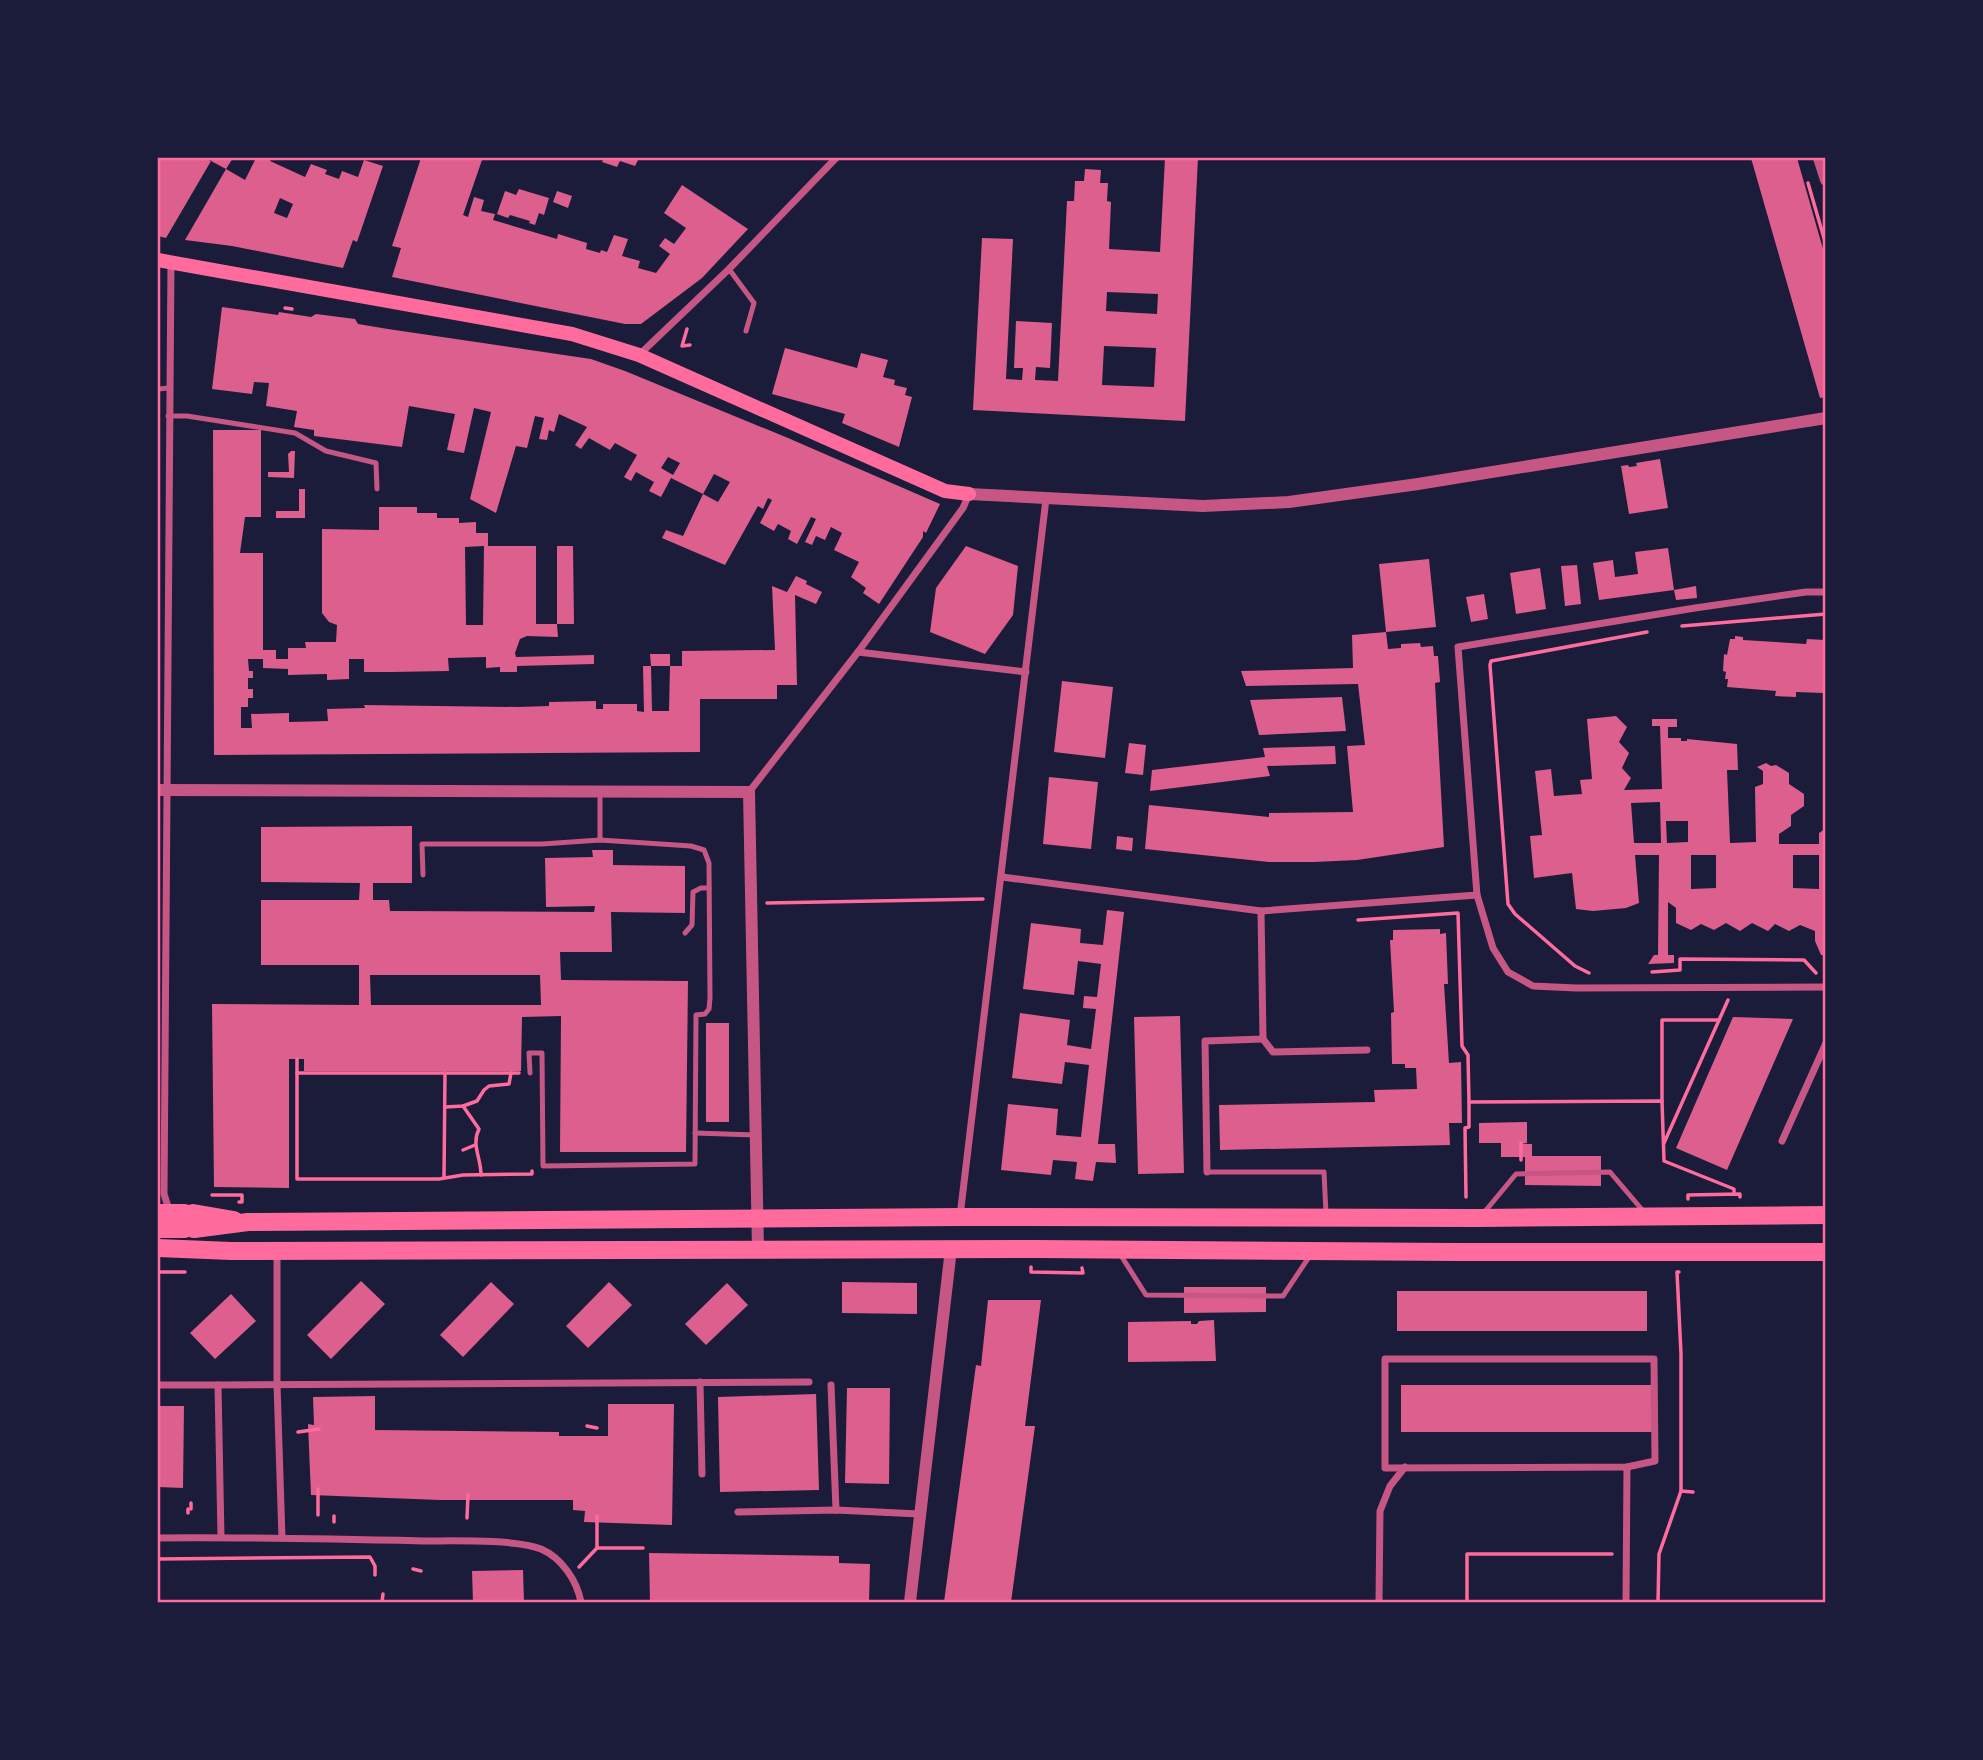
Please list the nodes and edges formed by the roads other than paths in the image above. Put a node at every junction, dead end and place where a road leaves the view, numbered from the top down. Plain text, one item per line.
1 (836, 158) edge
2 (1819, 158) edge
3 (1825, 180) edge
4 (164, 261) edge
5 (729, 269) junction
6 (746, 331) dead end
7 (639, 355) junction
8 (169, 388) junction
9 (158, 389) edge
10 (168, 416) junction
11 (1825, 418) edge
12 (377, 489) dead end
13 (969, 494) junction
14 (1046, 499) junction
15 (1825, 592) edge
16 (858, 652) junction
17 (1026, 672) junction
18 (162, 790) edge
19 (600, 791) junction
20 (749, 792) junction
21 (600, 840) junction
22 (423, 875) dead end
23 (1002, 877) junction
24 (709, 888) junction
25 (1477, 895) junction
26 (1261, 911) junction
27 (685, 933) dead end
28 (1825, 987) edge
29 (1263, 1039) junction
30 (1825, 1043) edge
31 (1367, 1051) dead end
32 (530, 1073) road end
33 (695, 1133) junction
34 (756, 1135) junction
35 (1782, 1141) dead end
36 (1207, 1172) joint
37 (1825, 1215) edge
38 (1797, 1216) junction
39 (960, 1217) junction
40 (1326, 1217) junction
41 (1648, 1217) junction
42 (1479, 1218) junction
43 (181, 1219) edge
44 (758, 1220) junction
45 (1825, 1221) edge
46 (158, 1229) edge
47 (158, 1248) edge
48 (758, 1249) junction
49 (951, 1249) junction
50 (1117, 1249) junction
51 (277, 1250) junction
52 (1313, 1250) junction
53 (1825, 1250) edge
54 (231, 1251) junction
55 (158, 1255) edge
56 (700, 1382) junction
57 (809, 1382) dead end
58 (277, 1384) junction
59 (158, 1385) edge
60 (218, 1385) junction
61 (831, 1385) dead end
62 (1405, 1467) junction
63 (1627, 1467) junction
64 (702, 1474) dead end
65 (836, 1510) junction
66 (738, 1512) dead end
67 (919, 1514) junction
68 (221, 1537) junction
69 (158, 1538) edge
70 (282, 1538) junction
71 (580, 1602) edge
72 (910, 1602) edge
73 (1379, 1602) edge
74 (1626, 1602) edge

1 - 5 street
2 - 3 street
4 - 7 main road
4 - 8 street
5 - 6 lane
5 - 7 street
7 - 13 main road
8 - 9 lane
8 - 10 street
10 - 12 lane
10 - 18 street
11 - 14 street
13 - 14 street
13 - 16 street
14 - 17 street
15 - 25 street
16 - 17 street
16 - 20 street
17 - 23 street
18 - 19 street
18 - 43 street
19 - 20 street
19 - 21 lane
20 - 34 street
21 - 22 lane
21 - 24 lane
23 - 26 street
23 - 39 street
24 - 27 lane
24 - 33 lane
25 - 26 street
25 - 28 street
26 - 29 street
29 - 31 street
29 - 36 street
30 - 35 street
32 - 33 lane
33 - 34 lane
34 - 44 street
36 - 40 lane
37 - 38 main road
38 - 41 main road
38 - 45 main road
39 - 40 main road
39 - 44 main road
40 - 42 main road
41 - 42 main road
41 - 42 lane
43 - 44 main road
43 - 46 main road
44 - 48 street
47 - 54 main road
48 - 49 main road
48 - 51 main road
49 - 50 main road
49 - 67 street
50 - 52 main road
50 - 52 lane
51 - 54 main road
51 - 58 street
52 - 53 main road
54 - 55 main road
56 - 57 street
56 - 58 street
56 - 64 street
58 - 60 street
58 - 70 street
59 - 60 street
60 - 68 street
61 - 65 street
62 - 63 street
62 - 63 street
62 - 73 street
63 - 74 street
65 - 66 street
65 - 67 street
67 - 72 street
68 - 69 street
68 - 70 street
70 - 71 street

